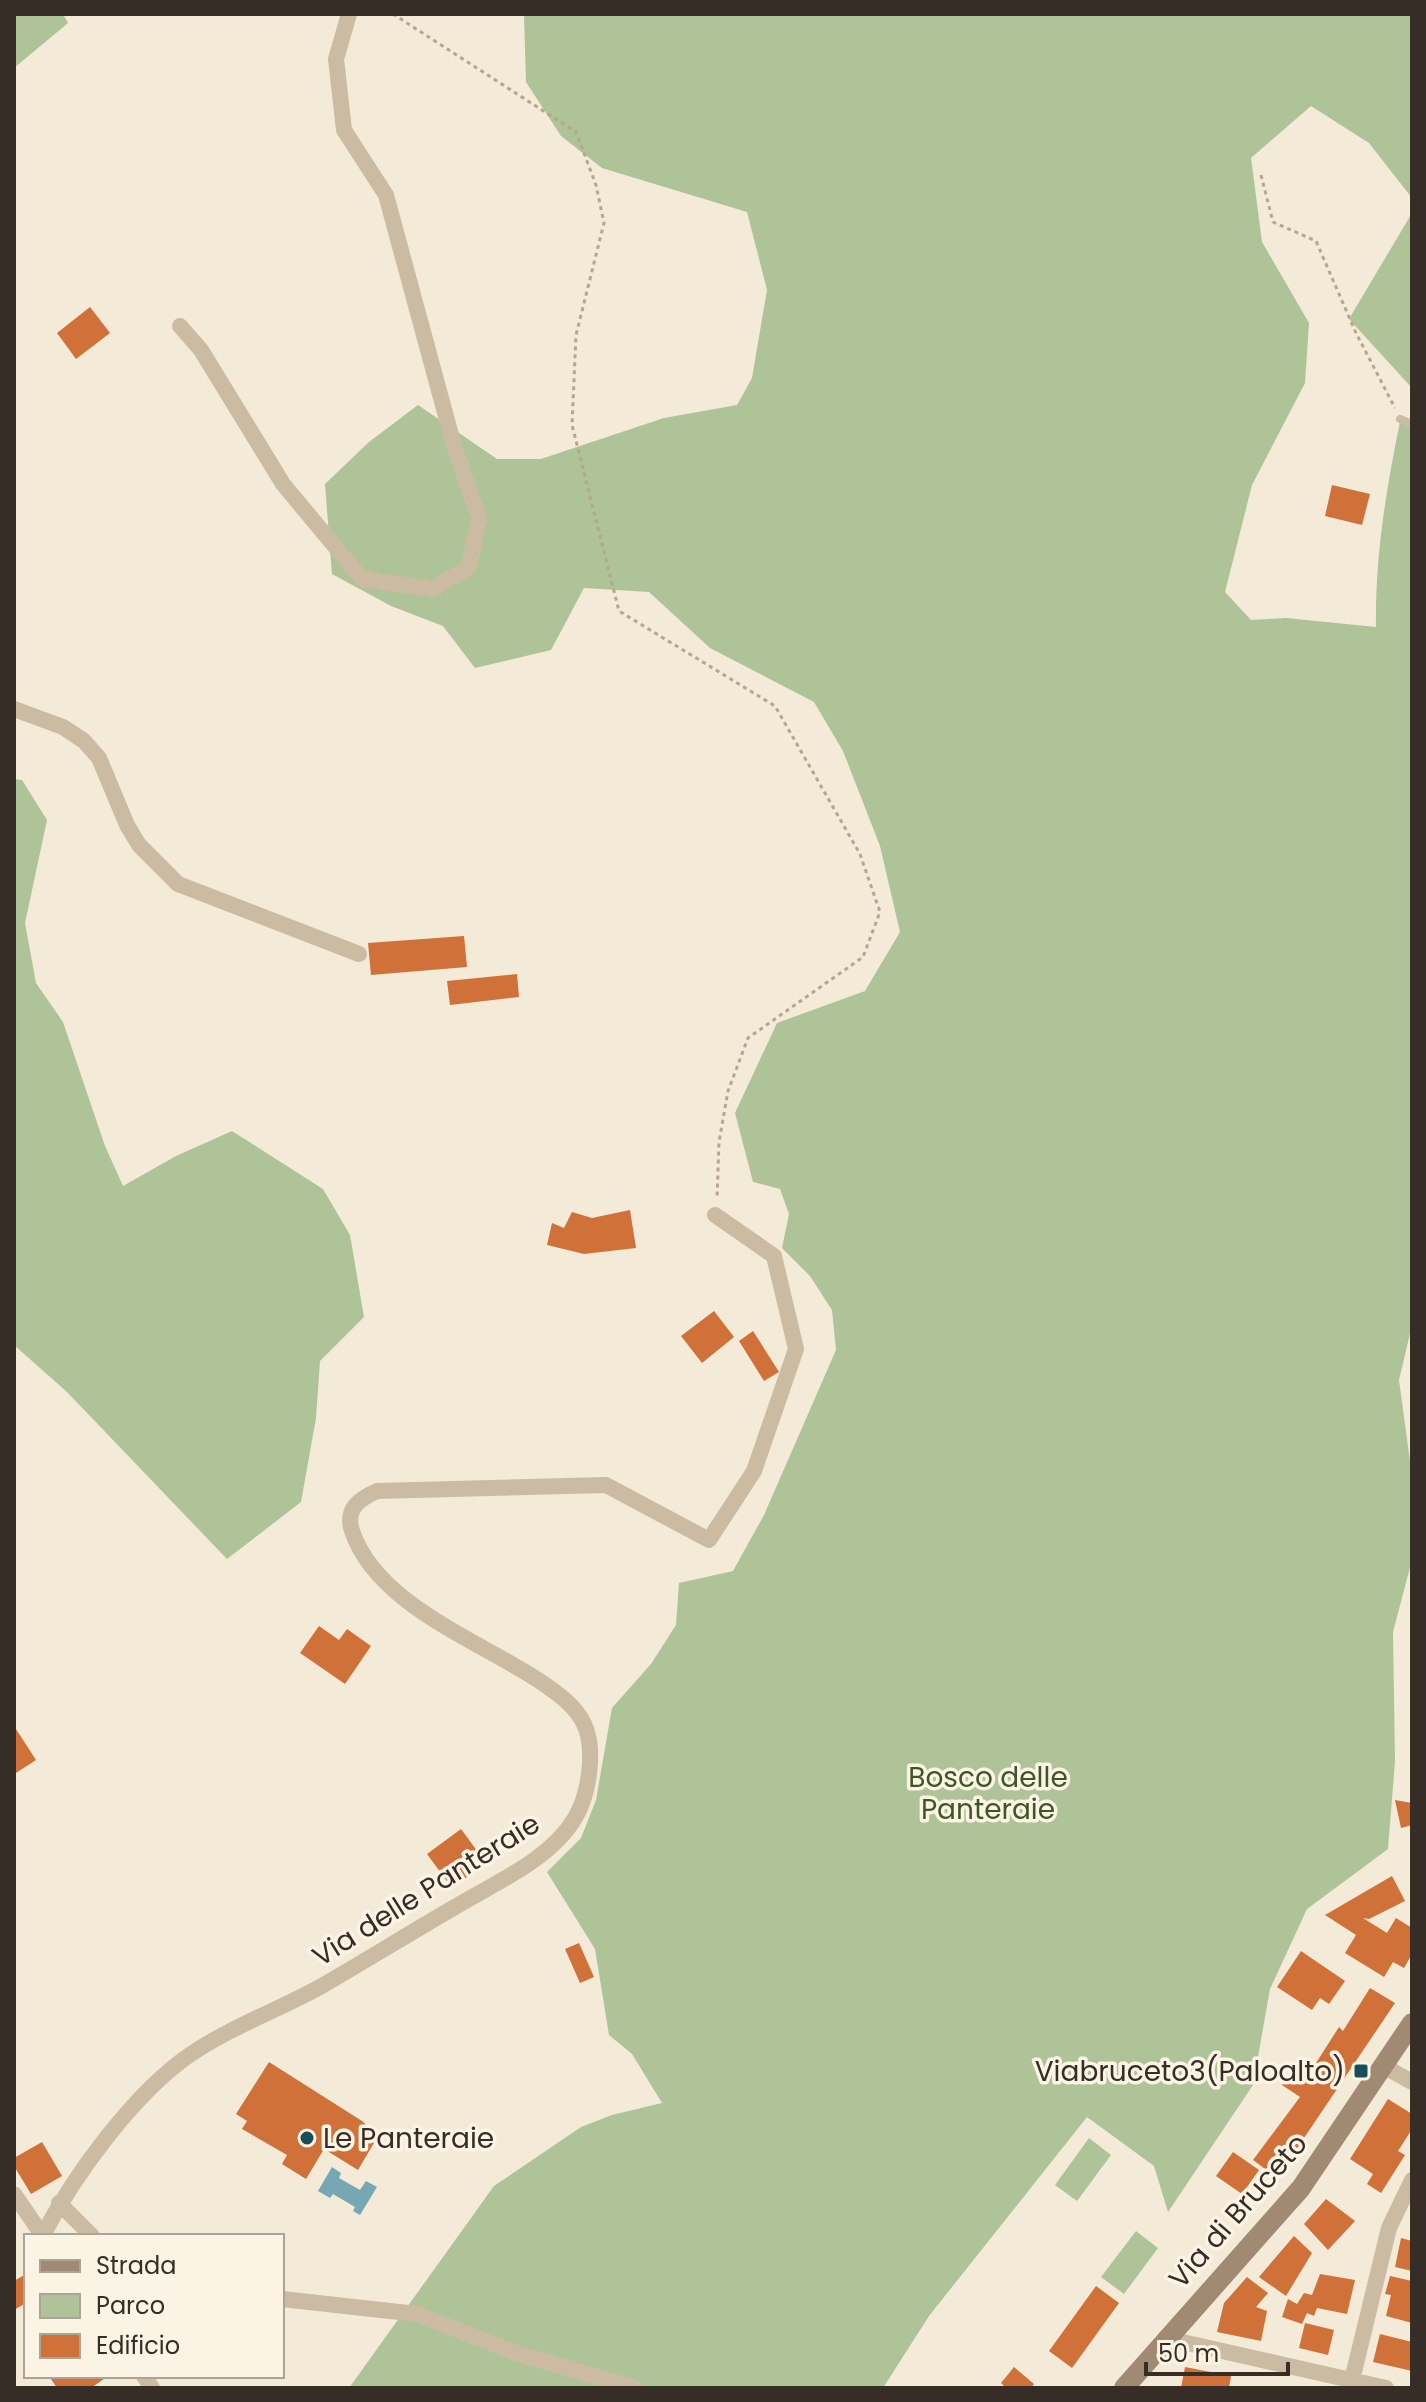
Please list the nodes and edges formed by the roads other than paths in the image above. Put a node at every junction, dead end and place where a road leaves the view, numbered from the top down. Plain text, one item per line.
1 (349, 14) edge
2 (180, 326) dead end
3 (1400, 419) road end
4 (1412, 424) edge
5 (14, 709) edge
6 (359, 954) dead end
7 (715, 1215) road end
8 (1412, 2023) edge
9 (1385, 2067) junction
10 (1412, 2082) edge
11 (1412, 2180) edge
12 (14, 2194) edge
13 (59, 2203) junction
14 (42, 2234) edge
15 (44, 2234) edge
16 (90, 2234) edge
17 (284, 2299) edge
18 (1165, 2338) junction
19 (1352, 2380) junction
20 (635, 2388) edge
21 (1124, 2388) edge
22 (1386, 2388) edge

1 - 2 street
3 - 4 lane
5 - 6 street
7 - 13 street, Via delle Panteraie
8 - 9 main road, Via di Bruceto
9 - 10 street
9 - 18 main road, Via di Bruceto
11 - 19 street
12 - 14 street, Via delle Panteraie
13 - 15 street, Via delle Panteraie
13 - 16 street
17 - 20 street
18 - 19 street
18 - 21 main road, Via di Bruceto
19 - 22 street

